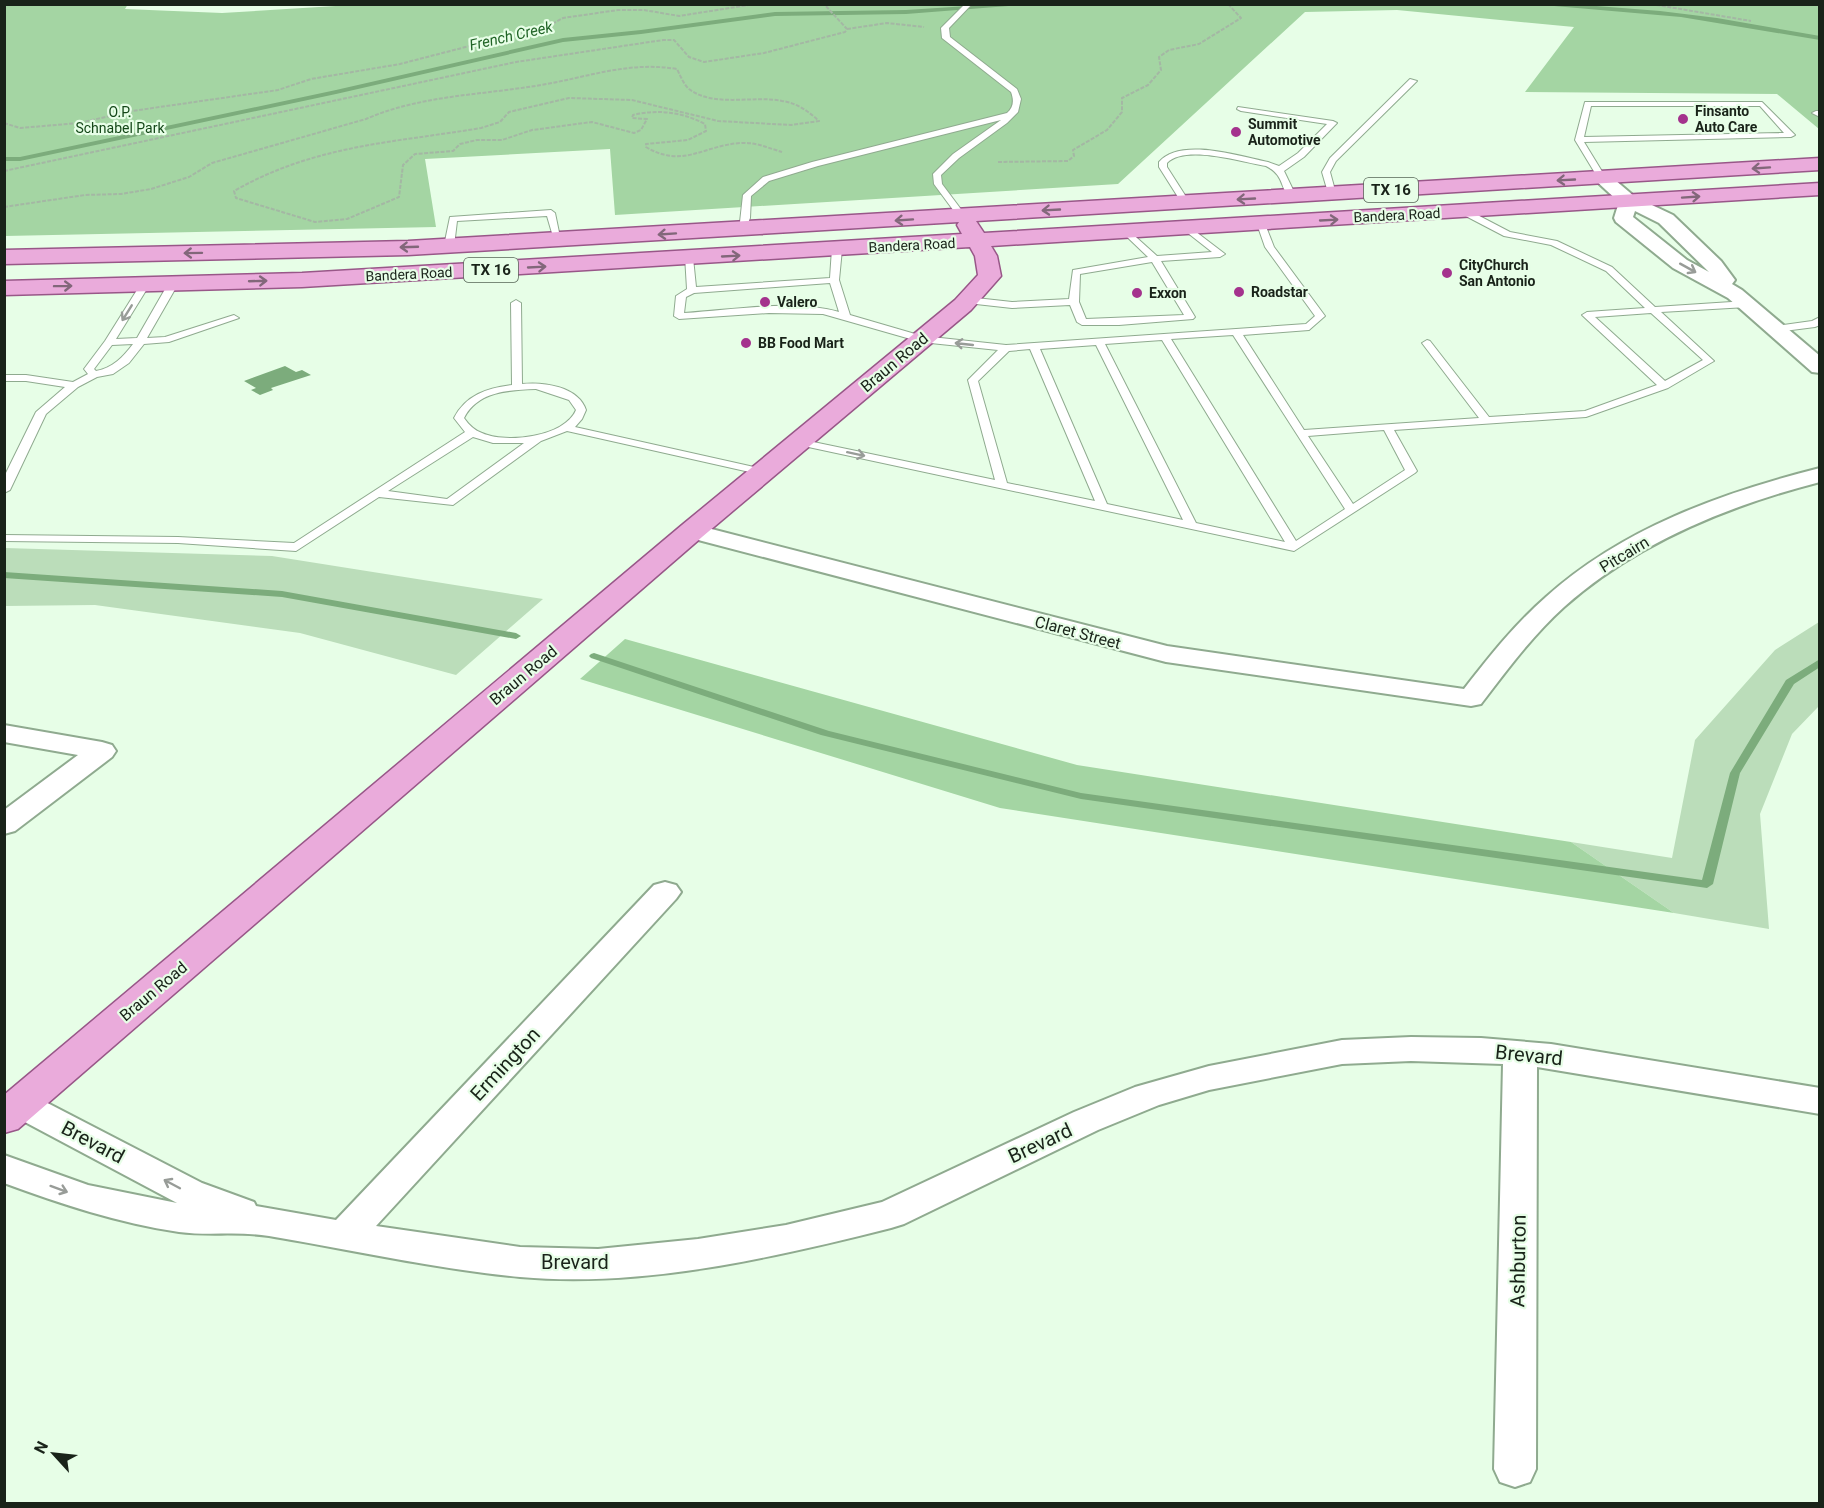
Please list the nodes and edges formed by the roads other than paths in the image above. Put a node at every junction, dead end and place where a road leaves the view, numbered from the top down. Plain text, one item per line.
1 (969, 4) edge
2 (1413, 81) dead end
3 (1241, 109) dead end
4 (1010, 115) junction
5 (1579, 140) junction
6 (1820, 164) edge
7 (1280, 170) junction
8 (1602, 178) junction
9 (1820, 189) edge
10 (1332, 194) junction
11 (1292, 196) junction
12 (1629, 201) junction
13 (1186, 202) junction
14 (1463, 211) junction
15 (1262, 224) junction
16 (970, 228) junction
17 (1187, 228) junction
18 (742, 230) junction
19 (1127, 232) junction
20 (837, 249) junction
21 (4, 257) edge
22 (688, 258) junction
23 (1155, 259) junction
24 (834, 280) junction
25 (145, 284) junction
26 (173, 284) junction
27 (4, 288) edge
28 (692, 290) junction
29 (1741, 299) junction
30 (967, 300) junction
31 (1074, 302) junction
32 (516, 303) dead end
33 (1653, 310) junction
34 (234, 318) dead end
35 (846, 318) junction
36 (1820, 320) edge
37 (1776, 329) junction
38 (1236, 332) junction
39 (1165, 337) junction
40 (921, 339) junction
41 (1099, 341) junction
42 (109, 342) junction
43 (140, 342) junction
44 (1427, 344) dead end
45 (1034, 346) junction
46 (1006, 348) junction
47 (1819, 366) edge
48 (94, 375) junction
49 (4, 378) edge
50 (74, 385) junction
51 (1664, 386) junction
52 (517, 387) junction
53 (1486, 420) junction
54 (1387, 427) junction
55 (567, 428) junction
56 (471, 433) junction
57 (1301, 433) junction
58 (537, 439) junction
59 (799, 442) junction
60 (764, 472) junction
61 (1820, 476) edge
62 (1002, 485) junction
63 (4, 490) edge
64 (377, 493) junction
65 (1102, 507) junction
66 (1351, 510) junction
67 (1191, 525) junction
68 (692, 531) junction
69 (4, 538) edge
70 (1294, 547) junction
71 (1471, 698) joint
72 (4, 734) edge
73 (4, 825) edge
74 (665, 892) dead end
75 (1520, 1054) junction
76 (1820, 1101) edge
77 (12, 1111) edge
78 (4, 1168) edge
79 (266, 1221) junction
80 (344, 1236) junction
81 (1515, 1469) dead end

1 - 4 lane
2 - 10 lane
3 - 7 lane
4 - 16 lane
4 - 18 lane
5 - 5 lane
5 - 8 lane
6 -> 8 main road, Bandera Road / TX 16
7 - 11 lane
7 - 13 lane
8 -> 10 main road, Bandera Road / TX 16
8 - 12 street
12 -> 9 main road, Bandera Road / TX 16
10 - 11 main road, Bandera Road / TX 16
11 -> 13 main road, Bandera Road / TX 16
12 - 14 main road, Bandera Road / TX 16
12 - 29 street
12 -> 29 street
13 -> 16 main road, Bandera Road / TX 16
15 -> 14 main road, Bandera Road / TX 16
14 - 33 lane
15 - 17 main road, Bandera Road / TX 16
15 - 38 lane
16 -> 18 main road, Bandera Road / TX 16
16 - 19 main road, Bandera Road / TX 16
16 - 20 main road, Bandera Road / TX 16
16 - 30 main road, Braun Road
17 - 19 main road, Bandera Road / TX 16
17 - 23 lane
18 -> 21 main road, Bandera Road / TX 16
19 - 23 lane
22 -> 20 main road, Bandera Road / TX 16
20 - 24 lane
26 -> 22 main road, Bandera Road / TX 16
22 - 28 lane
23 - 31 lane
23 - 31 lane
24 - 28 lane
24 - 35 lane
25 - 26 main road, Bandera Road / TX 16
27 -> 25 main road, Bandera Road / TX 16
25 -> 42 lane
26 - 43 lane
28 - 35 lane
29 - 33 lane
29 - 37 street
30 - 31 lane
30 - 40 main road, Braun Road
32 - 52 lane
33 - 51 lane
33 - 51 lane
34 - 43 lane
35 - 40 lane
36 - 37 lane
37 - 47 street
38 - 39 lane
38 - 57 lane
39 - 41 lane
39 - 70 lane
46 -> 40 lane
40 - 59 main road, Braun Road
41 - 45 lane
41 - 67 lane
42 - 43 lane
42 - 48 lane
43 - 48 lane
44 - 53 lane
45 - 46 lane
45 - 65 lane
46 - 62 lane
48 - 50 lane
49 - 50 lane
50 - 63 lane
51 - 53 lane
52 - 55 lane
52 - 56 lane
53 - 54 lane
54 - 57 lane
54 - 66 lane
55 - 58 lane
55 - 60 lane
56 - 58 lane
56 - 64 lane
57 - 66 lane
58 - 64 lane
59 - 60 main road, Braun Road
59 -> 62 lane
60 - 68 main road, Braun Road
61 - 71 street, Pitcairn
62 - 65 lane
64 - 69 lane
65 - 67 lane
66 - 70 lane
67 - 70 lane
68 - 71 street, Claret Street
68 - 77 main road, Braun Road
72 - 73 street
74 - 80 street, Ermington
75 - 76 street, Brevard
75 - 80 street, Brevard
75 - 81 street, Ashburton
79 -> 77 street, Brevard
78 -> 79 street, Brevard
79 - 80 street, Brevard

